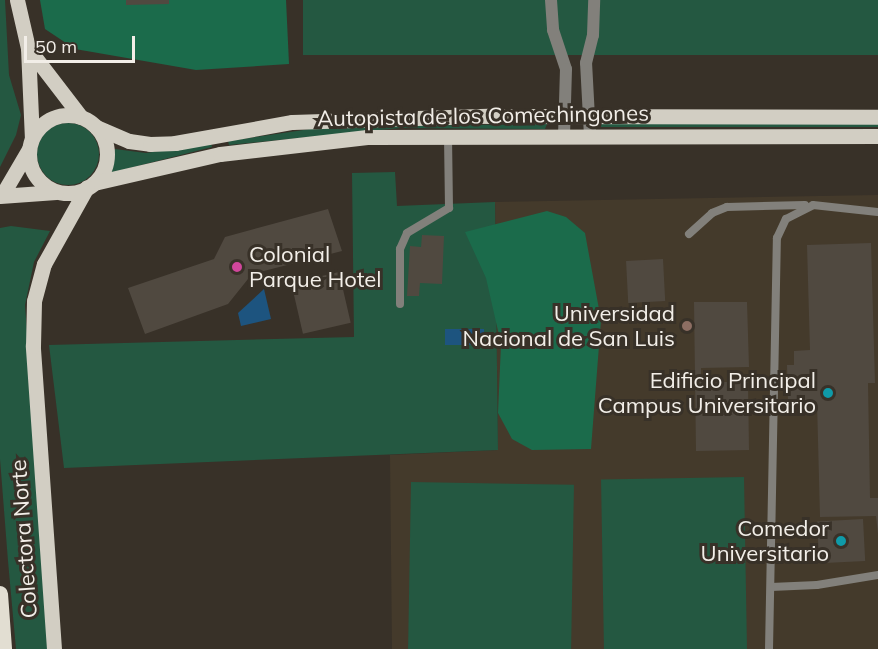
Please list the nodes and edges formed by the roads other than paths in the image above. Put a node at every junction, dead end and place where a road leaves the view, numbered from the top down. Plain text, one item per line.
1 (17, 0) edge
2 (551, 0) edge
3 (594, 0) edge
4 (28, 48) junction
5 (81, 117) junction
6 (564, 117) junction
7 (590, 117) junction
8 (878, 117) edge
9 (96, 127) junction
10 (448, 136) junction
11 (564, 136) junction
12 (590, 136) junction
13 (878, 136) edge
14 (30, 144) junction
15 (90, 185) junction
16 (65, 192) junction
17 (1, 196) edge
18 (813, 205) junction
19 (878, 212) edge
20 (689, 234) dead end
21 (399, 304) dead end
22 (878, 575) edge
23 (771, 587) junction
24 (0, 594) edge
25 (4, 649) edge
26 (54, 649) edge
27 (769, 649) edge

1 - 4 main road
2 - 6 street
3 - 7 street
4 - 5 main road
4 - 14 main road
5 - 9 main road
5 - 14 main road
6 - 7 main road, Autopista de los Comechingones
6 - 9 main road, Autopista de los Comechingones
6 - 11 street
7 - 8 main road, Autopista de los Comechingones
7 - 12 street
9 - 15 main road
10 - 11 main road, Autopista de los Comechingones
10 - 15 main road, Autopista de los Comechingones
10 - 21 lane
11 - 12 main road, Autopista de los Comechingones
12 - 13 main road, Autopista de los Comechingones
14 - 16 main road
14 - 17 main road
15 - 16 main road
15 - 26 main road, Colectora Norte
16 - 17 main road
18 - 19 lane
18 - 20 lane
18 - 23 lane
22 - 23 lane
23 - 27 lane
24 - 25 highway

